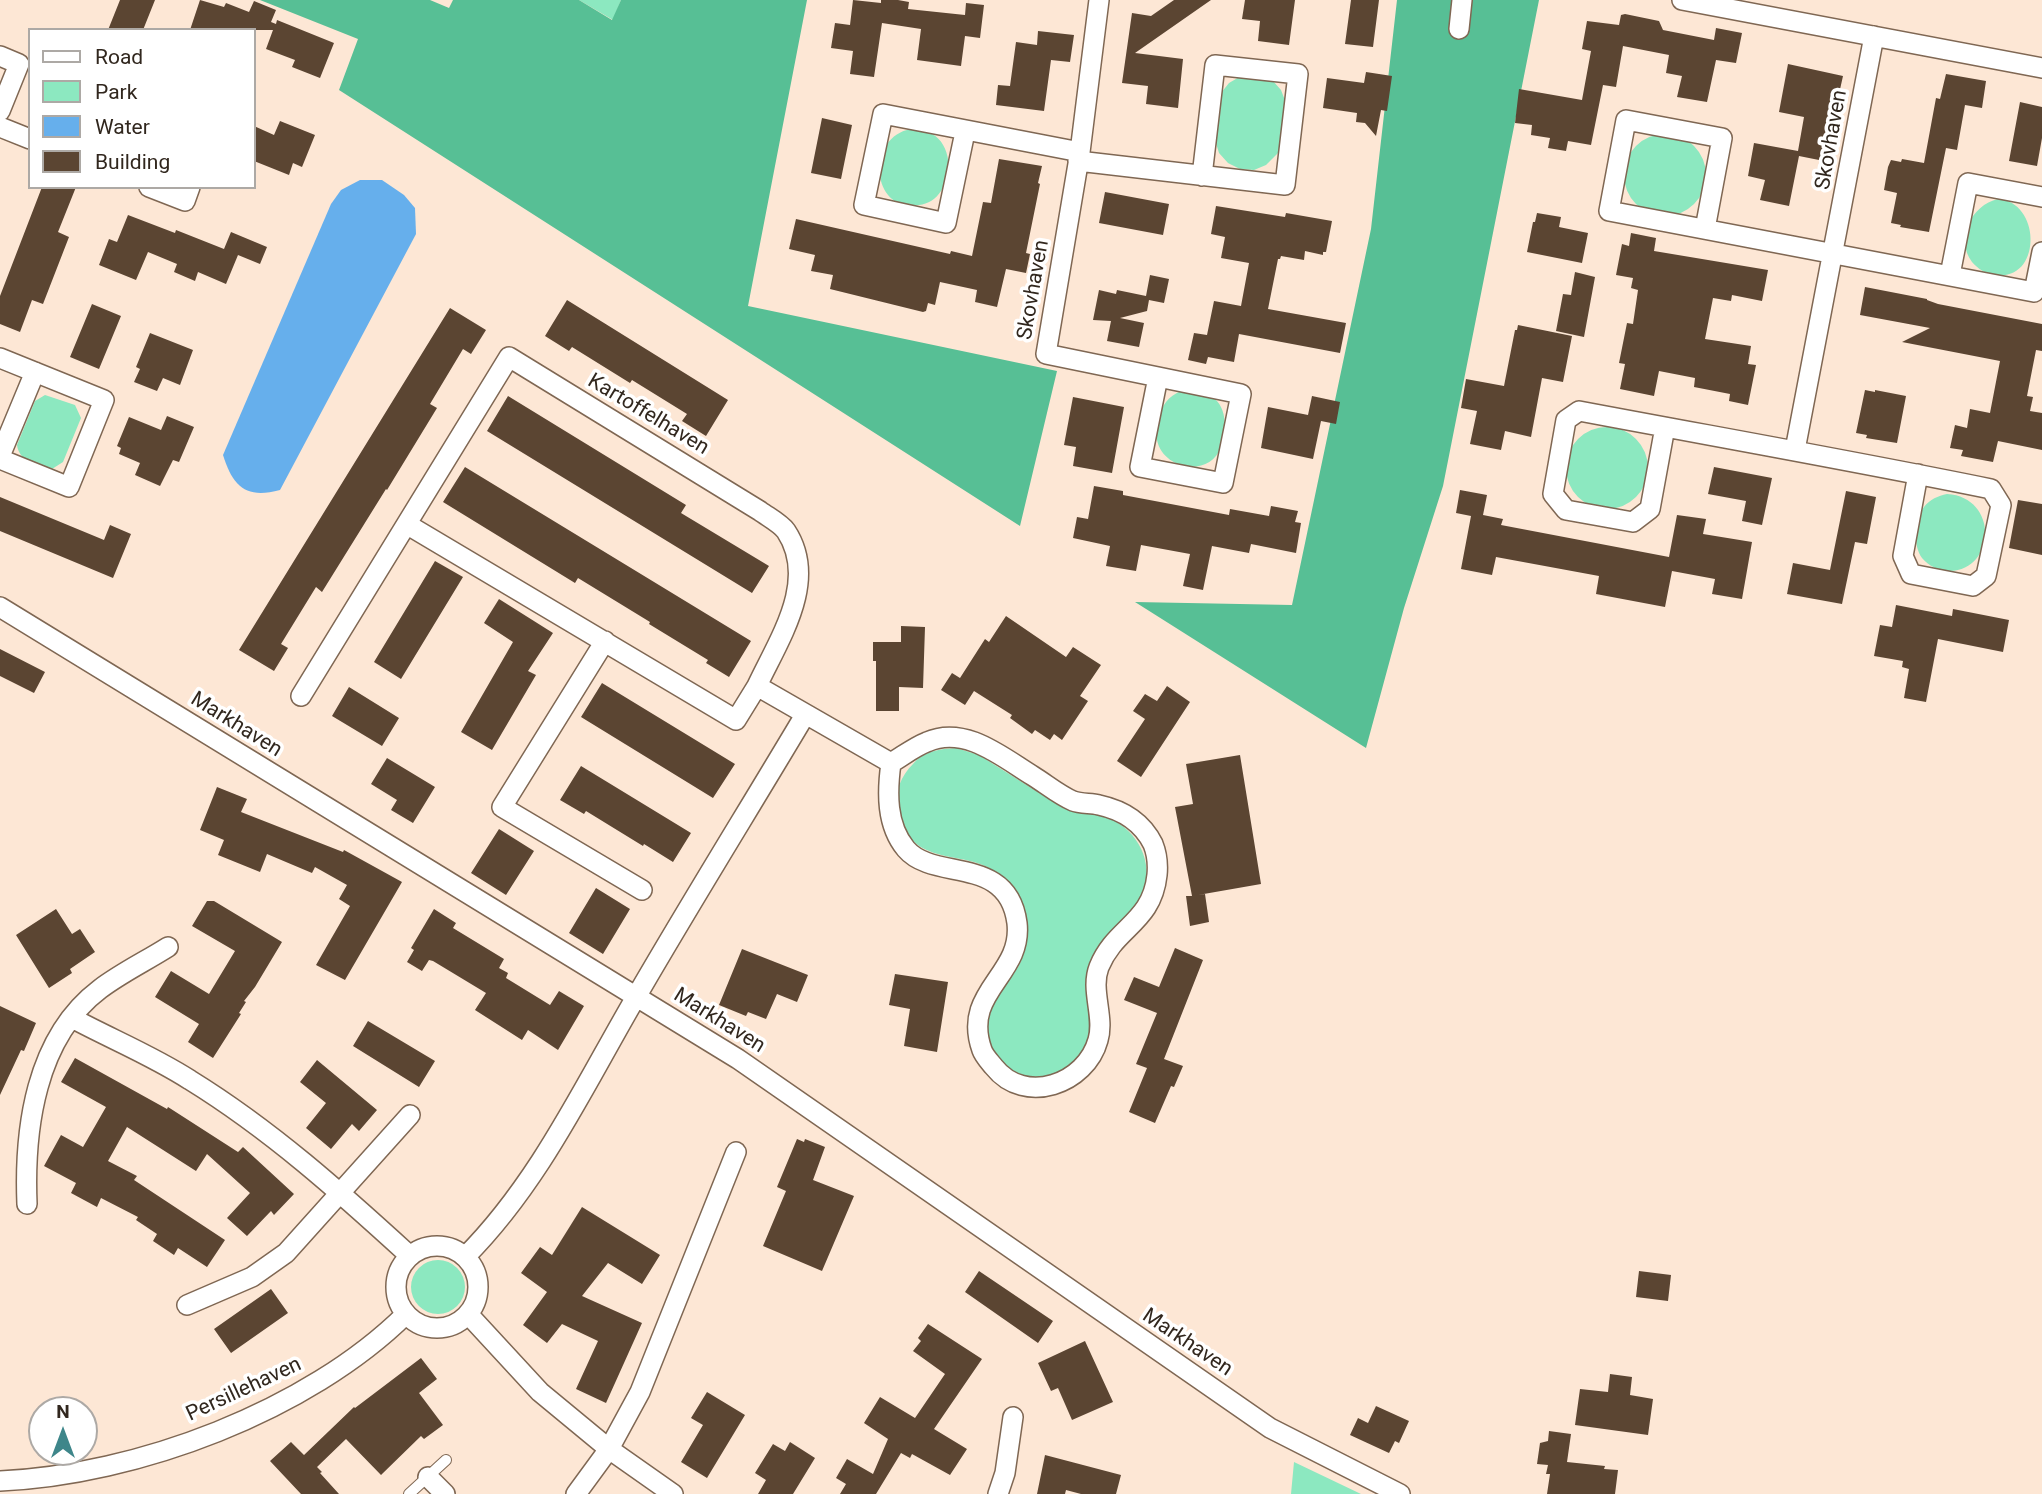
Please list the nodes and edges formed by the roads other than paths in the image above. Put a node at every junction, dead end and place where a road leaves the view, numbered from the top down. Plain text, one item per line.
1 (1099, 0) edge
2 (1462, 0) edge
3 (1692, 1) edge
4 (1459, 29) dead end
5 (1874, 36) junction
6 (0, 57) edge
7 (2042, 68) edge
8 (0, 111) edge
9 (0, 127) edge
10 (965, 132) junction
11 (28, 138) edge
12 (1079, 157) junction
13 (1202, 176) junction
14 (154, 189) edge
15 (189, 189) edge
16 (2042, 197) edge
17 (1705, 229) junction
18 (1834, 252) junction
19 (2042, 253) edge
20 (1950, 275) junction
21 (0, 358) edge
22 (34, 372) junction
23 (1158, 377) junction
24 (1665, 427) junction
25 (1795, 450) junction
26 (0, 458) edge
27 (1918, 474) junction
28 (408, 525) junction
29 (0, 607) edge
30 (605, 641) junction
31 (757, 685) junction
32 (301, 696) dead end
33 (805, 715) junction
34 (891, 763) junction
35 (642, 890) dead end
36 (169, 947) dead end
37 (636, 996) junction
38 (72, 1018) junction
39 (410, 1115) dead end
40 (736, 1152) dead end
41 (341, 1192) junction
42 (27, 1204) dead end
43 (410, 1256) junction
44 (465, 1257) junction
45 (187, 1305) dead end
46 (405, 1314) junction
47 (468, 1314) junction
48 (1013, 1417) dead end
49 (609, 1449) junction
50 (446, 1460) dead end
51 (428, 1477) junction
52 (0, 1481) edge
53 (409, 1494) edge
54 (444, 1494) edge
55 (576, 1494) edge
56 (673, 1494) edge
57 (999, 1494) edge
58 (1400, 1494) edge

1 - 12 street, Skovhaven
2 - 4 street
3 - 5 street
5 - 7 street
5 - 18 street, Skovhaven
6 - 8 street
9 - 11 street
10 - 10 street
10 - 12 street
12 - 13 street
12 - 23 street, Skovhaven
13 - 13 street
14 - 15 street
16 - 20 street
17 - 17 street
17 - 18 street
18 - 20 street
18 - 25 street, Skovhaven
19 - 20 street
21 - 22 street
22 - 26 street
22 - 26 street
23 - 23 street, Skovhaven
24 - 24 street
24 - 25 street
25 - 27 street
27 - 27 street
28 - 30 street, Kartoffelhaven
28 - 31 street, Kartoffelhaven
28 - 32 street, Kartoffelhaven
29 - 37 street, Markhaven
30 - 31 street, Kartoffelhaven
30 - 35 street
31 - 33 street
33 - 34 street
33 - 37 street
34 - 34 street
36 - 38 street
37 - 44 street
37 - 58 street, Markhaven
38 - 41 street
38 - 42 street
39 - 41 street
40 - 49 street
41 - 43 street
41 - 45 street
43 - 44 street
43 - 46 street
44 - 47 street
46 - 47 street
46 - 52 street, Persillehaven
47 - 49 street
48 - 57 street
49 - 55 street
49 - 56 street
50 - 51 lane
51 - 53 lane
51 - 54 street

